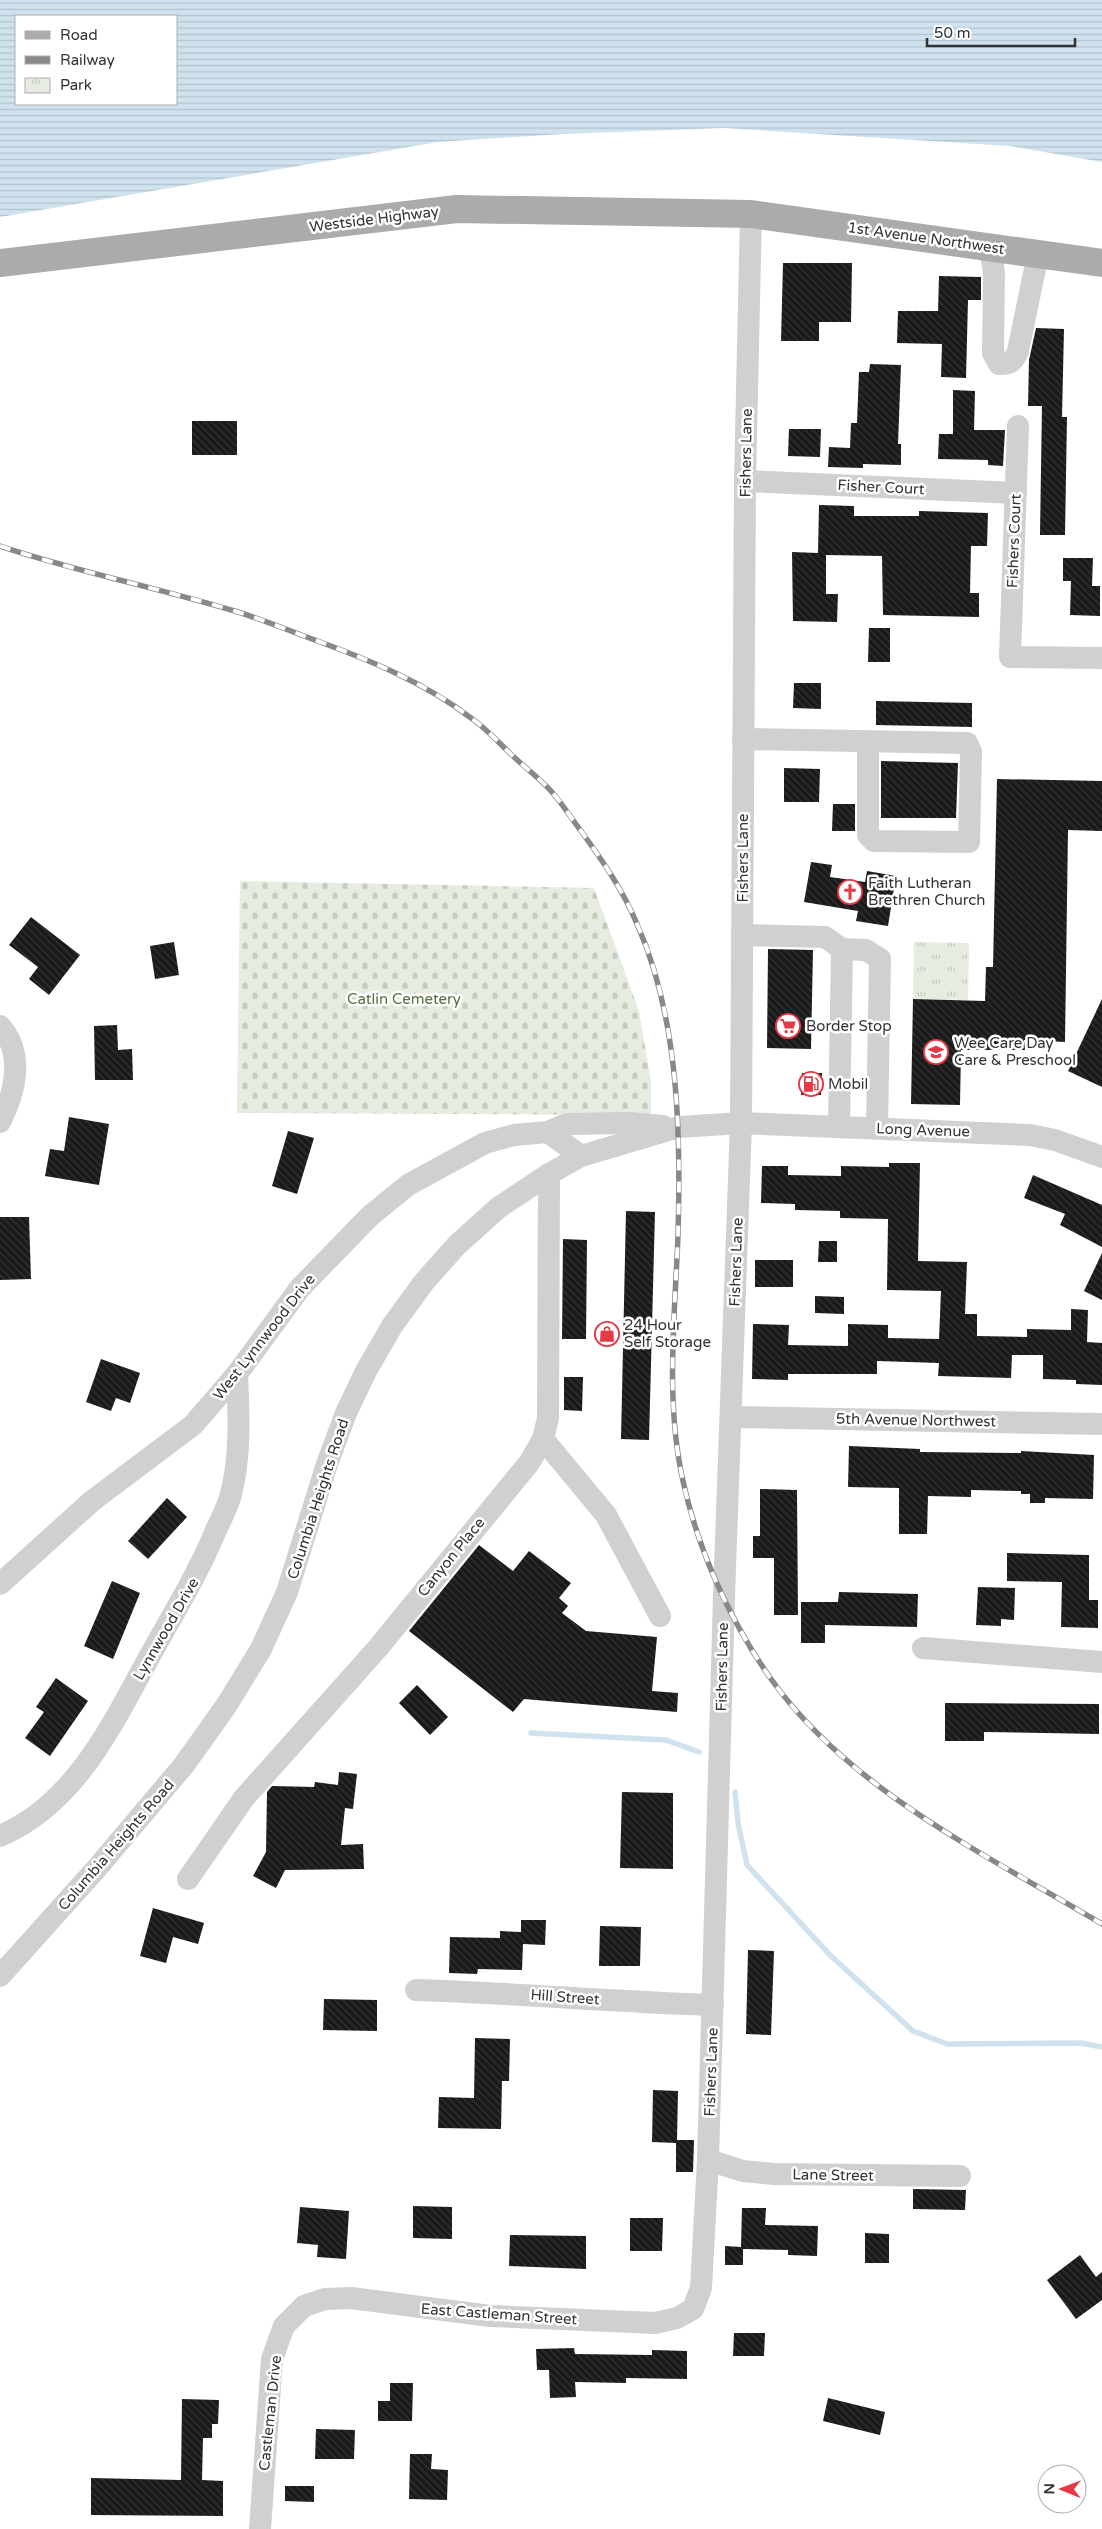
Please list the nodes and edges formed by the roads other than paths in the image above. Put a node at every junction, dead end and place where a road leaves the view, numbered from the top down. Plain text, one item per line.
1 (751, 214) junction
2 (990, 247) junction
3 (1038, 254) junction
4 (0, 263) edge
5 (1102, 263) edge
6 (1018, 426) dead end
7 (745, 481) junction
8 (1016, 493) junction
9 (1102, 658) edge
10 (743, 740) junction
11 (868, 742) junction
12 (742, 935) junction
13 (842, 949) junction
14 (0, 1026) edge
15 (0, 1122) edge
16 (741, 1123) junction
17 (839, 1126) junction
18 (679, 1127) junction
19 (877, 1128) junction
20 (548, 1132) junction
21 (581, 1156) junction
22 (1102, 1158) edge
23 (549, 1174) junction
24 (236, 1374) junction
25 (731, 1417) junction
26 (1102, 1424) edge
27 (543, 1439) junction
28 (0, 1584) edge
29 (660, 1616) dead end
30 (923, 1648) dead end
31 (1102, 1662) edge
32 (0, 1836) edge
33 (188, 1878) dead end
34 (0, 1976) edge
35 (416, 1990) dead end
36 (714, 2005) junction
37 (708, 2160) junction
38 (960, 2176) dead end
39 (304, 2306) joint
40 (693, 2309) joint
41 (260, 2529) edge

1 - 2 main road, 1st Avenue Northwest
1 - 4 main road, Westside Highway
1 - 7 street, Fishers Lane
2 - 3 main road, 1st Avenue Northwest
2 - 3 street
3 - 5 main road, 1st Avenue Northwest
6 - 8 street, Fishers Court
7 - 8 street, Fisher Court
7 - 10 street, Fishers Lane
8 - 9 street, Fishers Court
10 - 11 street
10 - 12 street, Fishers Lane
11 - 11 street
12 - 13 street
12 - 16 street, Fishers Lane
13 - 17 street
13 - 19 street
14 - 15 street
16 - 17 street, Long Avenue
16 - 18 street, Columbia Heights Road
16 - 25 street, Fishers Lane
17 - 19 street, Long Avenue
18 - 20 street, West Lynnwood Drive
18 - 21 street, Columbia Heights Road
19 - 22 street, Long Avenue
20 - 21 street
20 - 24 street, West Lynnwood Drive
21 - 23 street, Columbia Heights Road
23 - 27 street, Canyon Place
23 - 34 street, Columbia Heights Road
24 - 28 street, West Lynnwood Drive
24 - 32 street, Lynnwood Drive
25 - 26 street, 5th Avenue Northwest
25 - 36 street, Fishers Lane
27 - 29 street
27 - 33 street, Canyon Place
30 - 31 street
35 - 36 street, Hill Street
36 - 37 street, Fishers Lane
37 - 38 street, Lane Street
37 - 40 street, Fishers Lane
39 - 40 street, East Castleman Street
39 - 41 street, Castleman Drive

